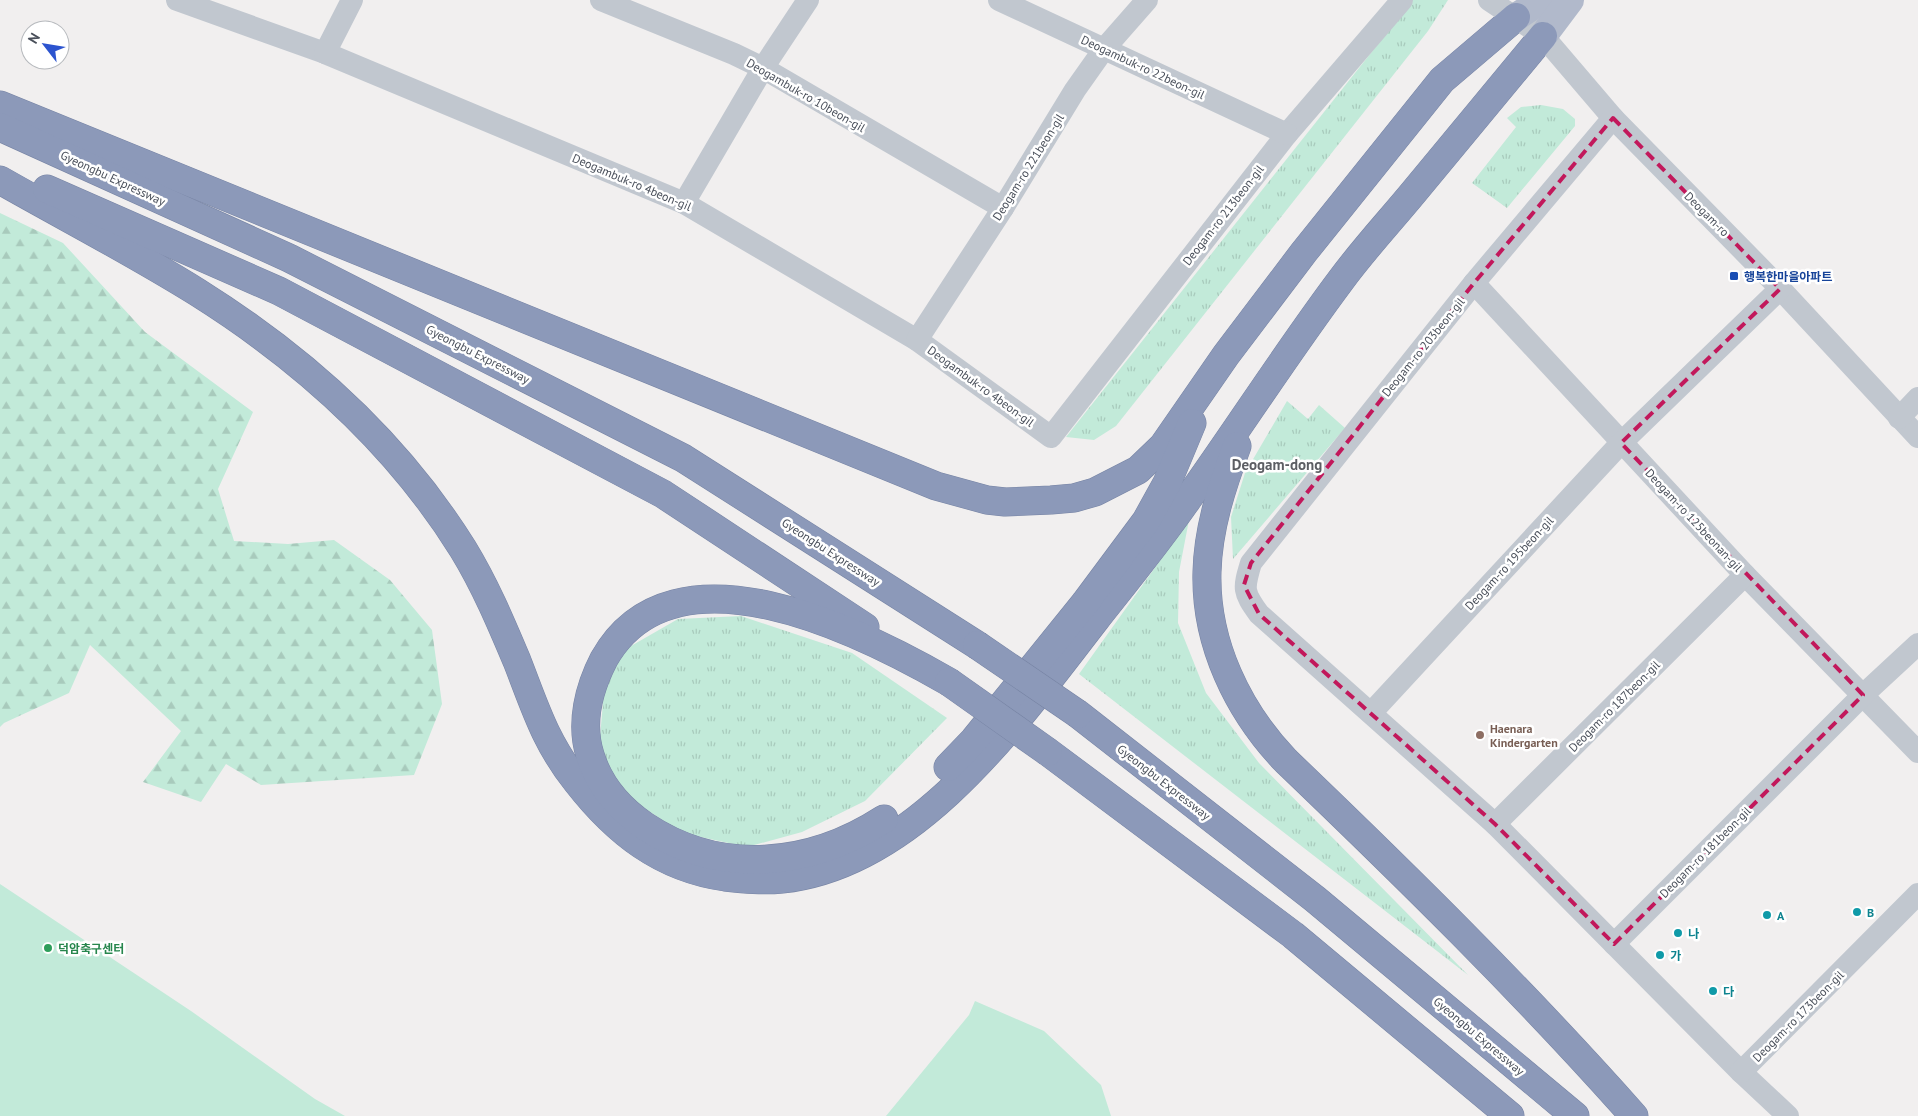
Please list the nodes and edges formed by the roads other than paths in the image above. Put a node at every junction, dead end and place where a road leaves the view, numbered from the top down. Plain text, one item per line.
1 (177, 0) edge
2 (352, 0) edge
3 (600, 0) edge
4 (808, 0) edge
5 (999, 0) edge
6 (1147, 0) edge
7 (1402, 0) edge
8 (1489, 0) edge
9 (1542, 0) edge
10 (1570, 0) edge
11 (1516, 18) junction
12 (1543, 36) junction
13 (1104, 49) junction
14 (325, 53) junction
15 (763, 68) junction
16 (0, 105) edge
17 (1613, 118) junction
18 (0, 127) edge
19 (1287, 134) junction
20 (0, 168) edge
21 (0, 180) edge
22 (684, 203) junction
23 (1003, 208) junction
24 (1474, 283) junction
25 (1780, 289) junction
26 (917, 340) junction
27 (1226, 355) junction
28 (1258, 398) junction
29 (1918, 398) edge
30 (1899, 418) junction
31 (1051, 436) joint
32 (1918, 437) edge
33 (1621, 443) junction
34 (1745, 575) junction
35 (1918, 644) edge
36 (949, 682) junction
37 (1863, 695) junction
38 (1371, 713) junction
39 (1918, 752) edge
40 (1495, 824) junction
41 (1918, 894) edge
42 (1614, 944) junction
43 (1741, 1072) junction
44 (1510, 1116) edge
45 (1575, 1116) edge
46 (1634, 1116) edge
47 (1788, 1116) edge

1 - 14 street, Deogambuk-ro 4beon-gil
2 - 14 street
3 - 15 street, Deogambuk-ro 10beon-gil
4 - 15 street
5 - 13 street, Deogambuk-ro 22beon-gil
6 - 13 street, Deogam-ro 221beon-gil
7 - 19 street, Deogam-ro 213beon-gil
8 - 11 street, Deogam-ro
9 - 11 main road
10 - 12 main road
11 - 12 street, Deogam-ro
11 - 27 highway
12 - 17 street, Deogam-ro
12 - 28 highway
13 - 19 street, Deogambuk-ro 22beon-gil
13 - 23 street, Deogam-ro 221beon-gil
14 - 22 street, Deogambuk-ro 4beon-gil
15 - 22 street
15 - 23 street, Deogambuk-ro 10beon-gil
16 - 27 highway
17 - 24 street, Deogam-ro 203beon-gil
17 - 25 street, Deogam-ro
18 - 45 highway, Gyeongbu Expressway, bridge
19 - 31 street, Deogam-ro 213beon-gil
20 - 36 highway
21 - 28 highway
22 - 26 street, Deogambuk-ro 4beon-gil
23 - 26 street, Deogam-ro 221beon-gil
24 - 33 street, Deogam-ro 125beonan-gil
24 - 38 street, Deogam-ro 203beon-gil
25 - 30 street, Deogam-ro
25 - 33 street, Deogam-ro 195beon-gil
26 - 31 street, Deogambuk-ro 4beon-gil
27 - 36 highway
28 - 46 highway
29 - 30 street
30 - 32 street, Deogam-ro
33 - 34 street, Deogam-ro 125beonan-gil
33 - 38 street, Deogam-ro 195beon-gil
34 - 37 street, Deogam-ro 125beonan-gil
34 - 40 street, Deogam-ro 187beon-gil
35 - 37 street, Deogam-ro 181beon-gil
36 - 44 highway, bridge
37 - 39 street, Deogam-ro 125beonan-gil
37 - 42 street, Deogam-ro 181beon-gil
38 - 40 street
40 - 42 street
41 - 43 street, Deogam-ro 173beon-gil
42 - 43 street, Deogam-ro 173beon-gil
43 - 47 street

